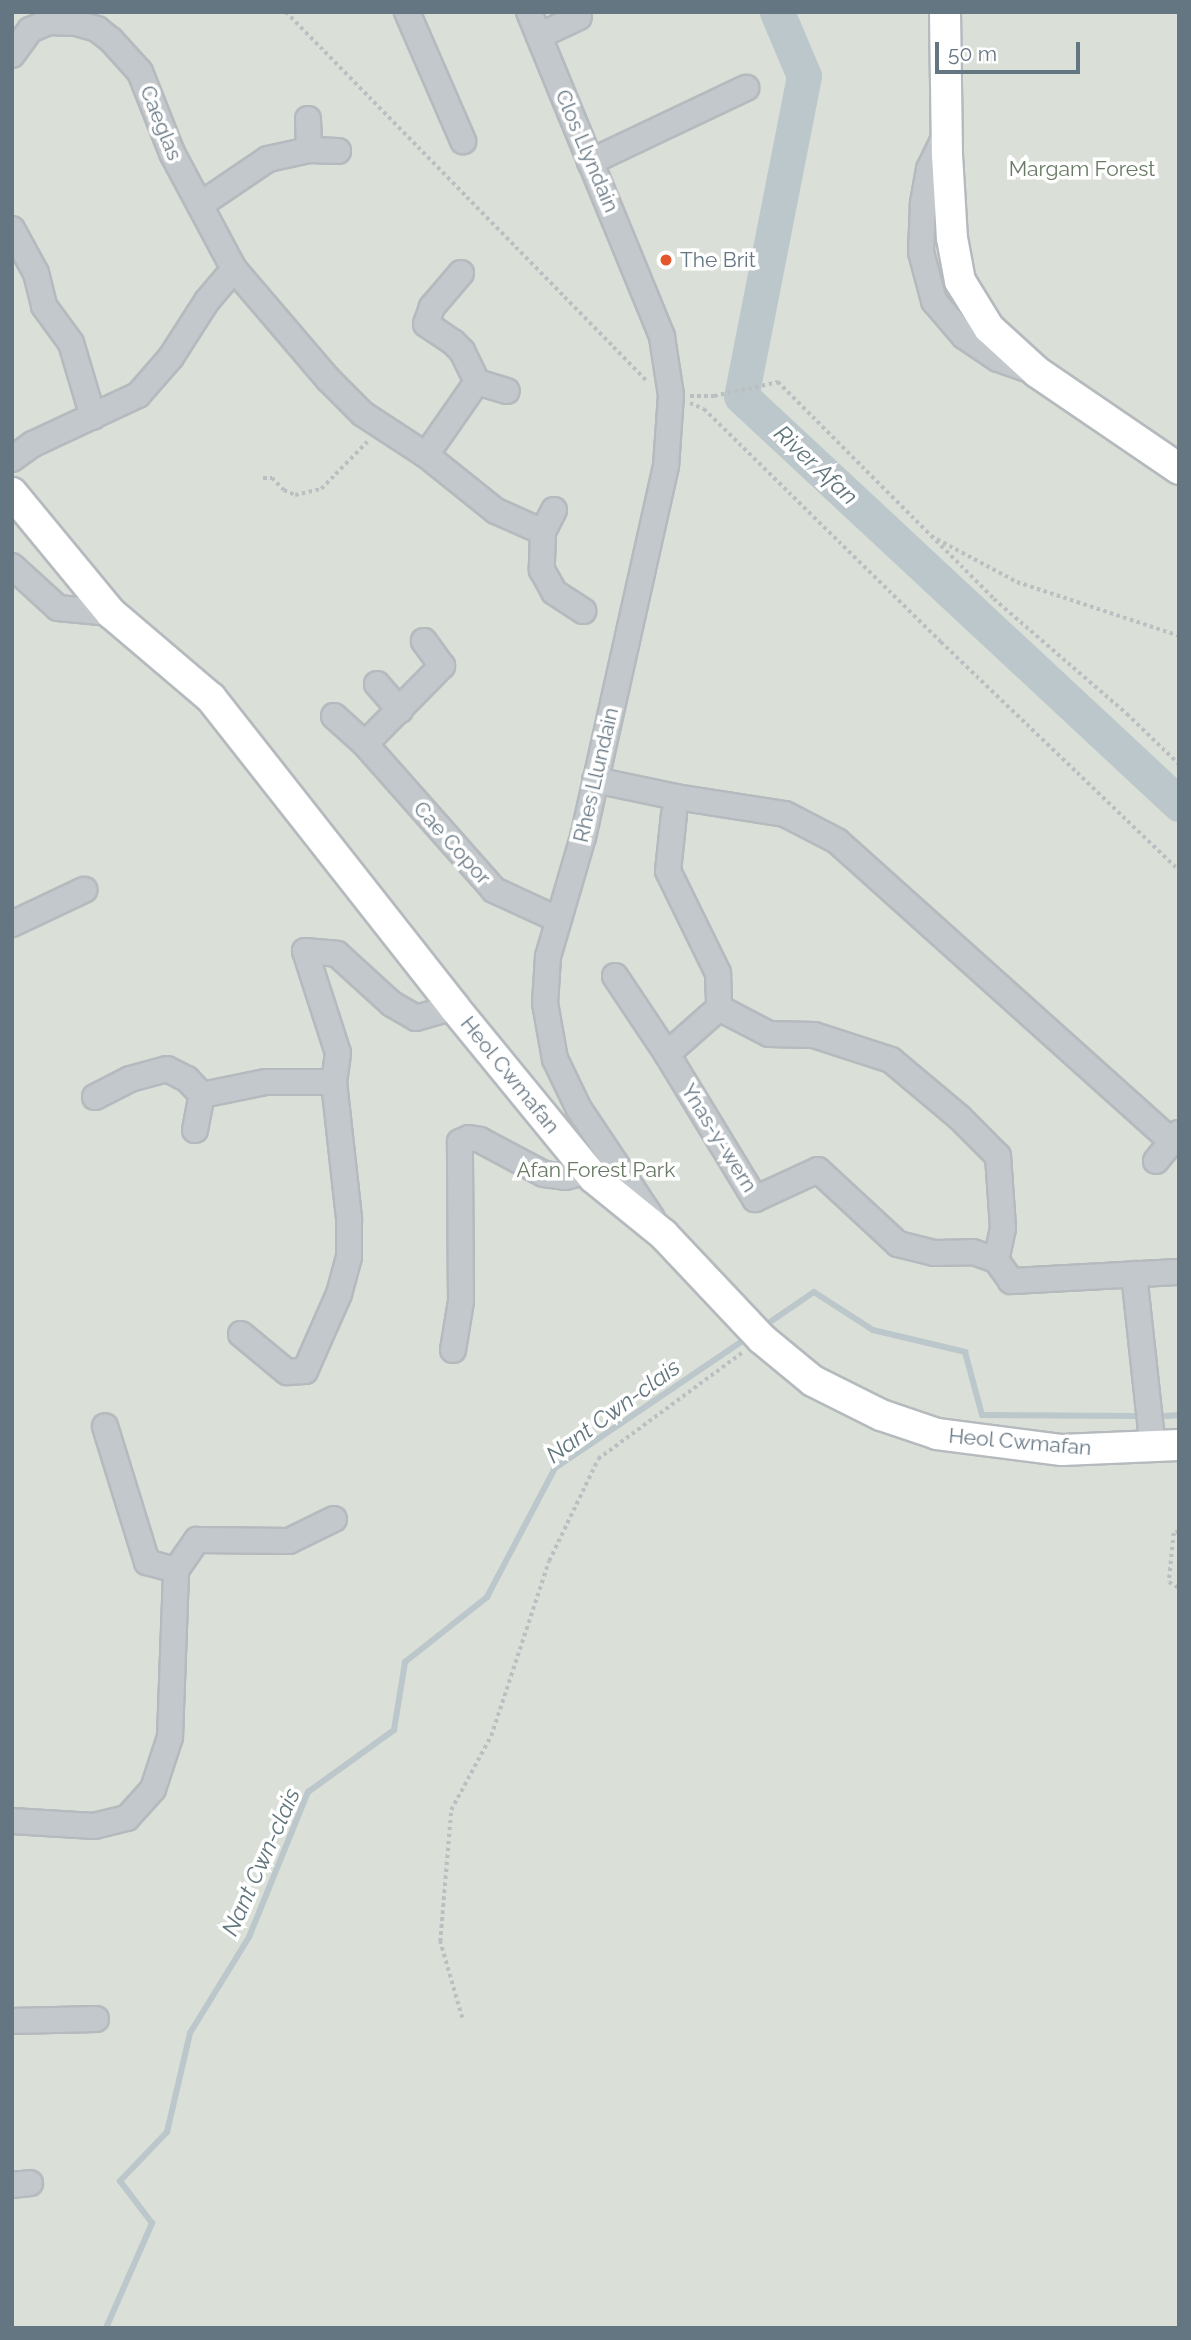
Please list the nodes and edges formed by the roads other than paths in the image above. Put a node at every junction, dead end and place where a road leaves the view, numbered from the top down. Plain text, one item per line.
1 (407, 12) edge
2 (529, 12) edge
3 (945, 12) edge
4 (579, 17) dead end
5 (539, 36) junction
6 (12, 55) edge
7 (739, 86) dead end
8 (308, 119) dead end
9 (463, 141) dead end
10 (309, 150) junction
11 (338, 151) dead end
12 (590, 162) junction
13 (200, 205) junction
14 (12, 229) edge
15 (234, 269) junction
16 (461, 273) dead end
17 (645, 289) joint
18 (477, 382) junction
19 (508, 391) dead end
20 (93, 417) junction
21 (426, 455) junction
22 (12, 458) edge
23 (1179, 469) edge
24 (12, 492) edge
25 (12, 566) edge
26 (583, 611) dead end
27 (111, 613) junction
28 (424, 641) dead end
29 (377, 684) dead end
30 (400, 710) junction
31 (334, 716) dead end
32 (365, 744) junction
33 (595, 780) junction
34 (674, 814) dead end
35 (84, 890) dead end
36 (557, 919) junction
37 (12, 924) edge
38 (615, 975) dead end
39 (453, 1007) junction
40 (719, 1008) junction
41 (667, 1054) junction
42 (334, 1082) junction
43 (202, 1095) junction
44 (96, 1097) dead end
45 (195, 1130) dead end
46 (1175, 1137) edge
47 (1156, 1161) dead end
48 (589, 1171) junction
49 (663, 1234) junction
50 (996, 1260) junction
51 (1179, 1272) edge
52 (1135, 1274) junction
53 (241, 1334) dead end
54 (453, 1350) dead end
55 (105, 1426) dead end
56 (1166, 1447) edge
57 (334, 1519) dead end
58 (176, 1570) junction
59 (12, 1821) edge
60 (96, 2019) dead end
61 (12, 2021) edge

1 - 9 street
2 - 5 street, Clos Llyndain
3 - 23 main road
4 - 5 street
5 - 12 street, Clos Llyndain
6 - 13 street, Caeglas
7 - 12 street
8 - 10 street
10 - 11 street
10 - 13 street
12 - 17 street, Clos Llyndain
13 - 15 street, Caeglas
14 - 20 street
15 - 20 street
15 - 21 street, Caeglas
16 - 18 street
17 - 33 street, Rhes Llundain
18 - 19 street
18 - 21 street
20 - 22 street
21 - 26 street, Caeglas
24 - 27 main road, Heol Cwmafan
25 - 27 street
27 - 39 main road, Heol Cwmafan
28 - 30 street
29 - 30 street
30 - 32 street
31 - 32 street, Cae Copor
32 - 36 street, Cae Copor
33 - 36 street, Rhes Llundain
33 - 46 street
34 - 40 street
35 - 37 street
36 - 49 street, Rhes Llundain
38 - 41 street
39 - 42 street
39 - 48 main road, Heol Cwmafan
40 - 41 street
40 - 50 street
41 - 50 street, Ynas-y-wern
42 - 43 street
42 - 53 street
43 - 44 street
43 - 45 street
46 - 47 street
48 - 49 main road, Heol Cwmafan
48 - 54 street
49 - 56 main road, Heol Cwmafan
50 - 52 street, Ynas-y-wern
51 - 52 street, Ynas-y-wern
52 - 56 street
55 - 58 street
57 - 58 street
58 - 59 street
60 - 61 street

